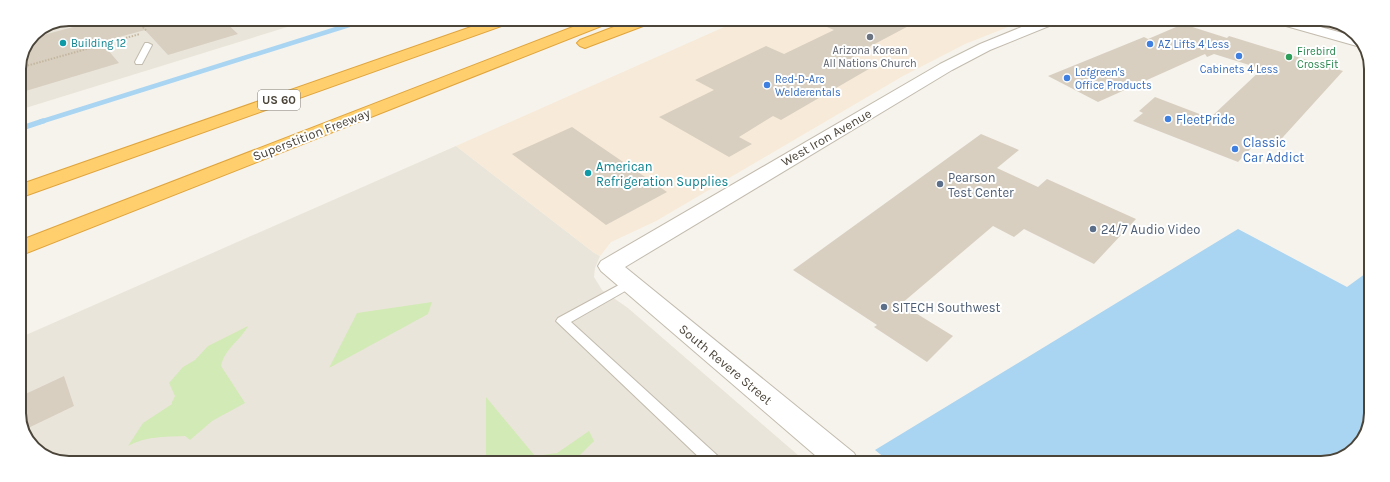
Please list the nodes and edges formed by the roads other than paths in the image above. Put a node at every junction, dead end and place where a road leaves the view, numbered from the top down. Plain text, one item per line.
1 (459, 26) edge
2 (488, 26) edge
3 (589, 26) edge
4 (630, 26) edge
5 (1038, 26) edge
6 (1298, 26) edge
7 (1353, 41) edge
8 (148, 45) dead end
9 (140, 62) dead end
10 (393, 102) junction
11 (54, 180) junction
12 (26, 190) edge
13 (26, 246) edge
14 (609, 266) joint
15 (630, 283) junction
16 (708, 456) edge
17 (837, 456) edge

1 - 11 highway
2 - 11 highway, US 60
3 - 10 highway, Superstition Freeway
4 - 10 highway
5 - 14 street, West Iron Avenue
6 - 7 street
8 - 9 lane
10 - 13 highway, Superstition Freeway
11 - 12 highway, US 60
14 - 15 street, South Revere Street
15 - 16 lane
15 - 17 street, South Revere Street

